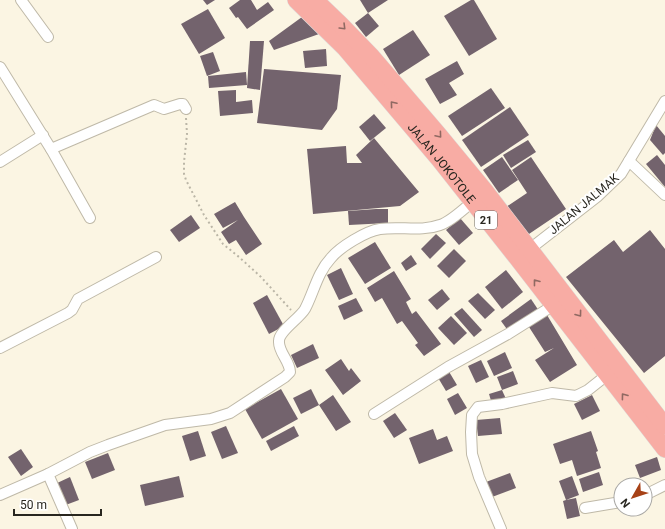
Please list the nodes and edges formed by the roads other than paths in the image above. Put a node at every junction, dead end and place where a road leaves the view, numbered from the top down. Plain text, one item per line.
1 (21, 0) edge
2 (296, 0) edge
3 (315, 0) edge
4 (48, 37) dead end
5 (0, 67) edge
6 (665, 101) edge
7 (186, 109) road end
8 (43, 135) junction
9 (51, 149) junction
10 (629, 161) junction
11 (0, 162) edge
12 (665, 195) edge
13 (472, 202) junction
14 (90, 218) dead end
15 (523, 254) junction
16 (156, 256) dead end
17 (554, 305) junction
18 (0, 348) edge
19 (607, 374) junction
20 (642, 408) junction
21 (374, 414) dead end
22 (665, 426) edge
23 (665, 449) edge
24 (48, 474) junction
25 (665, 485) edge
26 (653, 492) edge
27 (0, 495) edge
28 (613, 503) edge
29 (585, 508) dead end
30 (72, 529) edge
31 (501, 529) edge

1 - 4 street
13 -> 2 highway, JALAN JOKOTOLE / 21
3 -> 15 highway, JALAN JOKOTOLE / 21
5 - 8 street
6 - 10 street, JALAN JALMAK
7 - 9 street
8 - 9 street
8 - 11 street
9 - 14 street
10 - 12 street
10 - 15 street, JALAN JALMAK
13 - 15 highway, JALAN JOKOTOLE / 21
13 - 24 street
17 -> 15 highway, JALAN JOKOTOLE / 21
15 -> 20 highway, JALAN JOKOTOLE / 21
16 - 18 street
17 - 19 highway, JALAN JOKOTOLE / 21
17 - 21 street
20 -> 19 highway, JALAN JOKOTOLE / 21
19 - 31 street
20 - 22 highway, JALAN JOKOTOLE / 21
20 - 23 highway, JALAN JOKOTOLE / 21
24 - 27 street
24 - 30 street
25 - 26 street
28 - 29 street

